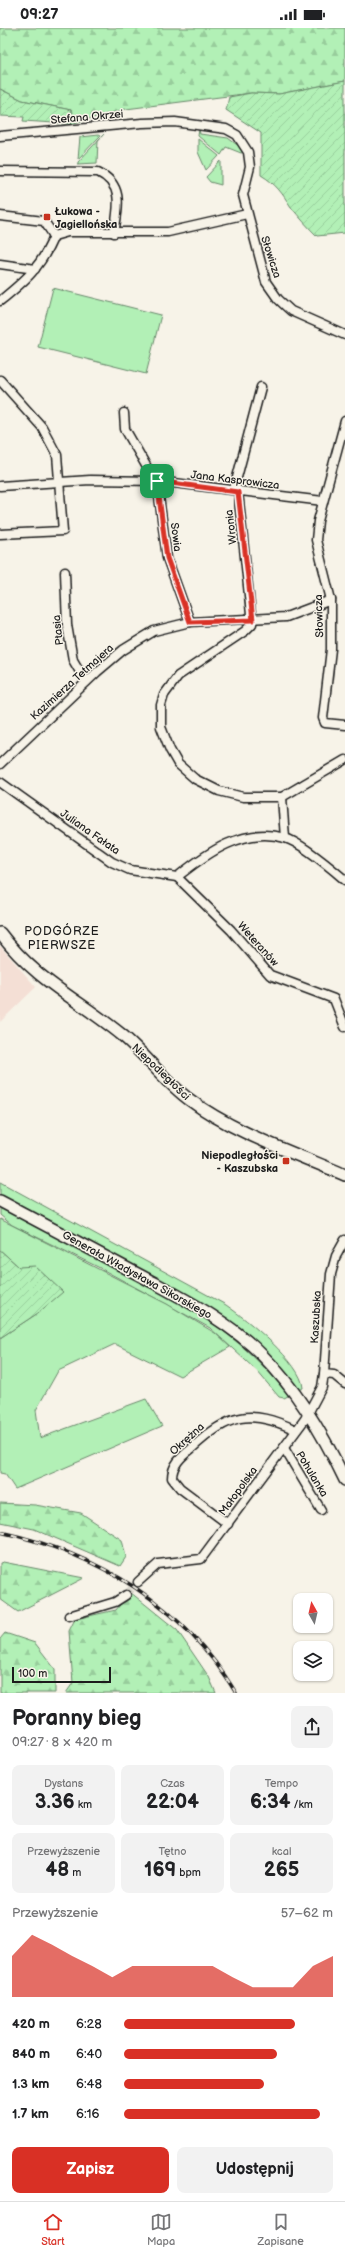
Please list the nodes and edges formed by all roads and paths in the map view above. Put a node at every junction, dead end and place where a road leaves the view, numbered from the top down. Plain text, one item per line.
1 (0, 136) edge
2 (0, 171) edge
3 (243, 195) joint
4 (247, 214) junction
5 (0, 216) edge
6 (114, 233) junction
7 (54, 236) junction
8 (0, 264) edge
9 (35, 269) junction
10 (0, 301) edge
11 (345, 335) edge
12 (0, 380) edge
13 (260, 387) dead end
14 (124, 413) dead end
15 (345, 421) edge
16 (157, 481) junction
17 (60, 482) junction
18 (0, 486) edge
19 (238, 492) junction
20 (323, 501) junction
21 (0, 534) edge
22 (65, 572) dead end
23 (331, 600) junction
24 (253, 620) junction
25 (190, 622) junction
26 (86, 682) junction
27 (345, 725) edge
28 (345, 760) edge
29 (0, 764) edge
30 (0, 782) edge
31 (282, 797) junction
32 (285, 838) junction
33 (177, 877) junction
34 (345, 880) edge
35 (1, 937) edge
36 (345, 1027) edge
37 (345, 1175) edge
38 (0, 1201) edge
39 (345, 1240) edge
40 (324, 1374) junction
41 (345, 1384) edge
42 (308, 1414) junction
43 (296, 1430) junction
44 (284, 1448) junction
45 (345, 1480) edge
46 (321, 1510) dead end
47 (228, 1524) junction
48 (138, 1582) tunnel mouth
49 (126, 1595) tunnel mouth
50 (69, 1616) dead end

1 - 3 street, Stefana Okrzei
2 - 6 street
3 - 4 street, Słowicza
4 - 6 street
4 - 11 street, Słowicza
5 - 7 street
6 - 7 street
7 - 9 street
8 - 9 street
9 - 10 street
12 - 17 street
13 - 19 street, Wronia
14 - 16 street, Sowia
15 - 20 street, Słowicza
16 - 17 street, Jana Kasprowicza
16 - 19 street, Jana Kasprowicza
16 - 25 street, Sowia
17 - 18 street, Jana Kasprowicza
17 - 21 street
19 - 20 street, Jana Kasprowicza
19 - 24 street, Wronia
20 - 23 street, Słowicza
22 - 26 street, Ptasia
23 - 24 street, Kazimierza Tetmajera
23 - 27 street, Słowicza
24 - 25 street, Kazimierza Tetmajera
24 - 31 street
25 - 26 street, Kazimierza Tetmajera
26 - 29 street, Kazimierza Tetmajera
28 - 31 street
30 - 33 street, Juliana Fałata
31 - 32 street
32 - 33 street
32 - 34 street
33 - 36 street, Weteranów
35 - 37 main road, Niepodległości
38 - 42 main road, Generała Władysława Sikorskiego
39 - 40 street, Kaszubska
40 - 41 street
40 - 42 street, Małopolska
42 - 43 street, Małopolska
42 - 45 main road, Generała Władysława Sikorskiego
43 - 44 street, Małopolska
43 - 47 street, Okrężna
44 - 46 street, Pohulanka
44 - 47 street, Małopolska
47 - 48 street, Małopolska
49 - 50 street

